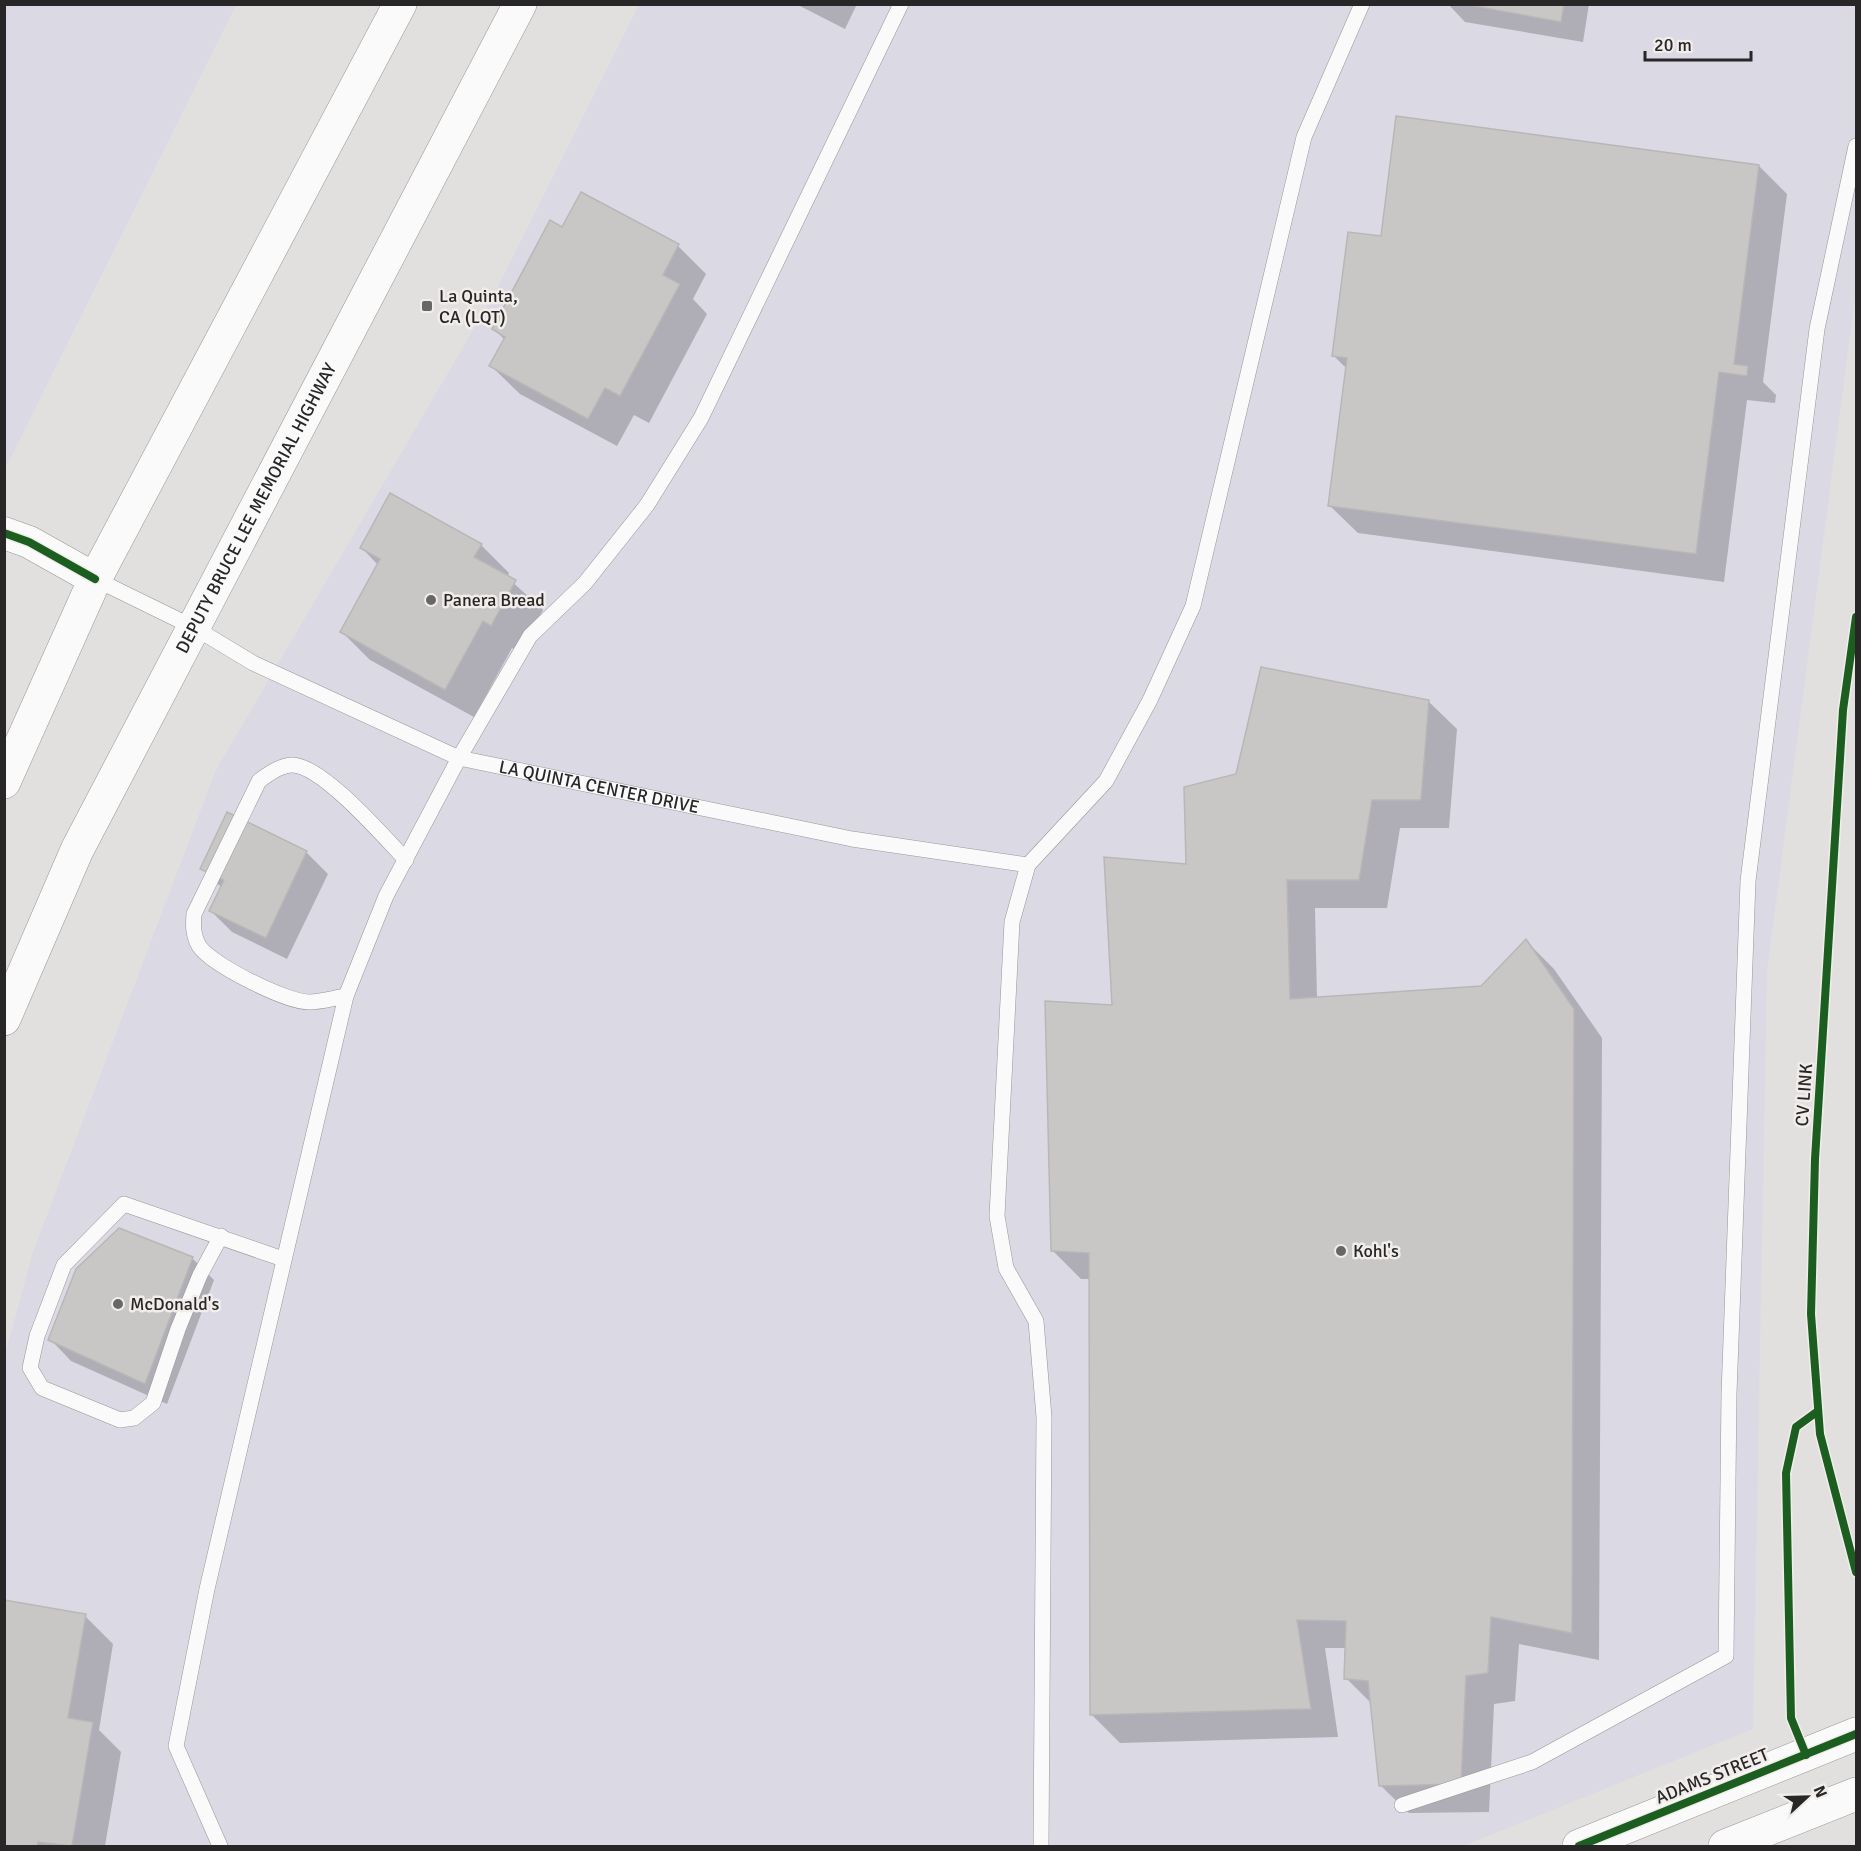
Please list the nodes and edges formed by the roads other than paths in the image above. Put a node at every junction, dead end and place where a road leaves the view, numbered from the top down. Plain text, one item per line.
1 (400, 4) edge
2 (520, 4) edge
3 (901, 4) edge
4 (1362, 4) edge
5 (1857, 146) edge
6 (4, 533) edge
7 (95, 579) junction
8 (195, 628) junction
9 (459, 758) junction
10 (4, 782) edge
11 (406, 860) junction
12 (1028, 865) junction
13 (346, 996) junction
14 (4, 1019) edge
15 (221, 1236) junction
16 (282, 1259) junction
17 (1857, 1734) edge
18 (1857, 1794) edge
19 (1402, 1805) dead end
20 (220, 1846) edge
21 (1041, 1846) edge
22 (1579, 1846) edge
23 (1725, 1846) edge

1 - 7 main road
2 - 8 main road, DEPUTY BRUCE LEE MEMORIAL HIGHWAY
3 - 9 lane
4 - 12 lane
5 - 19 lane
6 - 7 street
7 - 8 lane, LA QUINTA CENTER DRIVE
7 - 10 main road
8 - 9 lane, LA QUINTA CENTER DRIVE
8 - 14 main road, DEPUTY BRUCE LEE MEMORIAL HIGHWAY
9 - 11 lane
9 - 12 lane, LA QUINTA CENTER DRIVE
11 - 13 lane
11 - 13 lane
12 - 21 lane
13 - 16 lane
15 - 15 lane
15 - 16 lane
16 - 20 lane
17 - 22 main road, ADAMS STREET
18 - 23 main road

